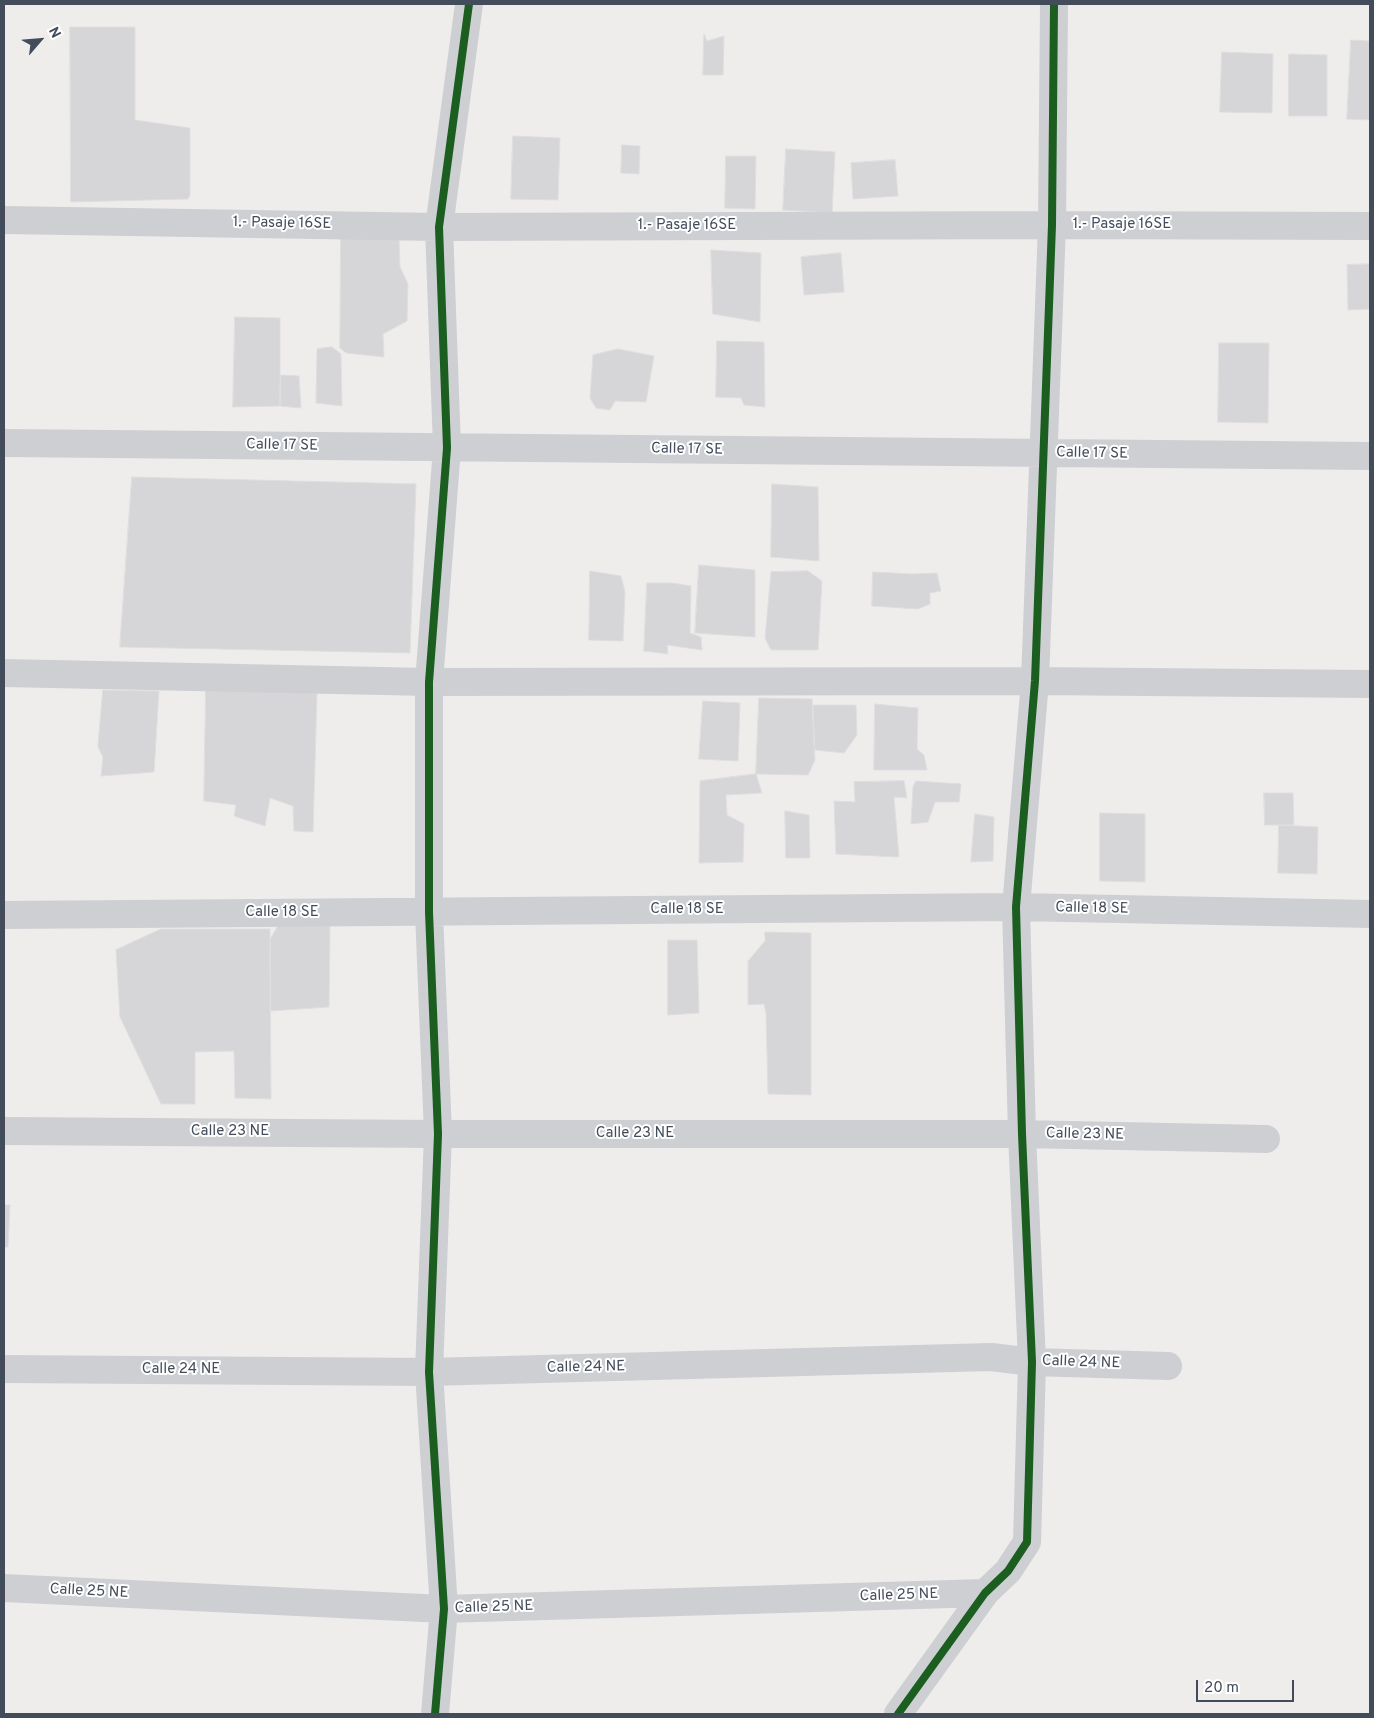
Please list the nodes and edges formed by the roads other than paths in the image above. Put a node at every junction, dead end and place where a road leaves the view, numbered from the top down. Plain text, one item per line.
1 (469, 4) edge
2 (1054, 4) edge
3 (4, 220) edge
4 (1052, 225) junction
5 (1370, 226) edge
6 (439, 227) junction
7 (4, 443) edge
8 (447, 448) junction
9 (1045, 453) junction
10 (1370, 456) edge
11 (4, 674) edge
12 (1035, 681) junction
13 (429, 682) junction
14 (1370, 684) edge
15 (1016, 907) junction
16 (429, 912) junction
17 (4, 914) edge
18 (1370, 914) edge
19 (4, 1131) edge
20 (438, 1134) junction
21 (1022, 1134) junction
22 (1266, 1139) dead end
23 (1032, 1362) junction
24 (1168, 1366) dead end
25 (4, 1369) edge
26 (430, 1372) junction
27 (4, 1588) edge
28 (984, 1593) junction
29 (444, 1610) junction
30 (435, 1714) edge
31 (898, 1714) edge

1 - 6 street
2 - 4 street
3 - 6 street, 1.- Pasaje 16SE
4 - 5 street, 1.- Pasaje 16SE
4 - 6 street, 1.- Pasaje 16SE
4 - 9 street
6 - 8 street
7 - 8 street, Calle 17 SE
8 - 9 street, Calle 17 SE
8 - 13 street
9 - 10 street, Calle 17 SE
9 - 12 street
11 - 13 street
12 - 13 street
12 - 14 street
12 - 15 street
13 - 16 street
15 - 16 street, Calle 18 SE
15 - 18 street, Calle 18 SE
15 - 21 street
16 - 17 street, Calle 18 SE
16 - 20 street
19 - 20 street, Calle 23 NE
20 - 21 street, Calle 23 NE
20 - 26 street
21 - 22 street, Calle 23 NE
21 - 23 street
23 - 24 street, Calle 24 NE
23 - 26 street, Calle 24 NE
23 - 28 street
25 - 26 street, Calle 24 NE
26 - 29 street
27 - 29 street, Calle 25 NE
28 - 29 street, Calle 25 NE
28 - 31 street
29 - 30 street

